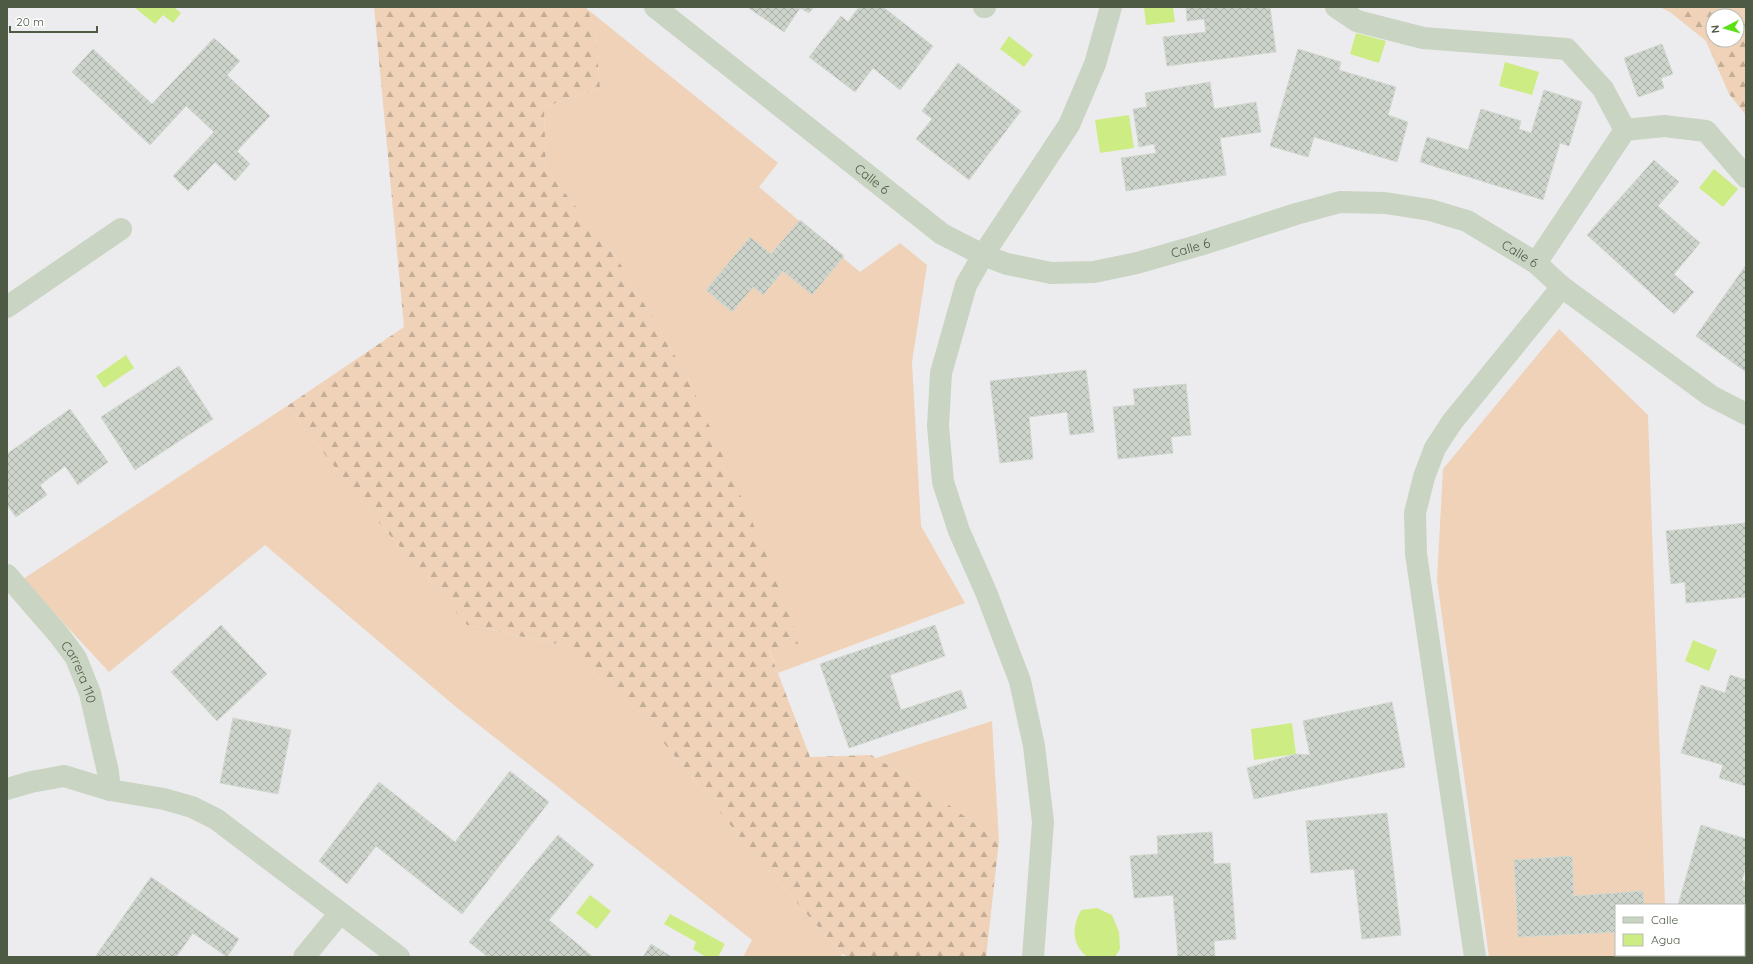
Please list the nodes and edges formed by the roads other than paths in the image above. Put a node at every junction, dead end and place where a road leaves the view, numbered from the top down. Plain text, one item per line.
1 (655, 7) edge
2 (1111, 7) edge
3 (1336, 7) edge
4 (1625, 130) junction
5 (1746, 177) edge
6 (121, 229) dead end
7 (983, 256) junction
8 (1536, 263) junction
9 (1562, 287) junction
10 (7, 307) edge
11 (1746, 414) edge
12 (7, 575) edge
13 (7, 789) edge
14 (110, 790) junction
15 (340, 913) junction
16 (304, 957) edge
17 (399, 957) edge
18 (1033, 957) edge
19 (1475, 957) edge

1 - 7 street, Calle 6
2 - 7 street
3 - 4 street
4 - 5 street
4 - 8 street
6 - 10 street
7 - 8 street, Calle 6
7 - 18 street
8 - 9 street, Calle 6
9 - 11 street, Calle 6
9 - 19 street
12 - 14 street, Carrera 110
13 - 14 street
14 - 15 street
15 - 16 street
15 - 17 street

